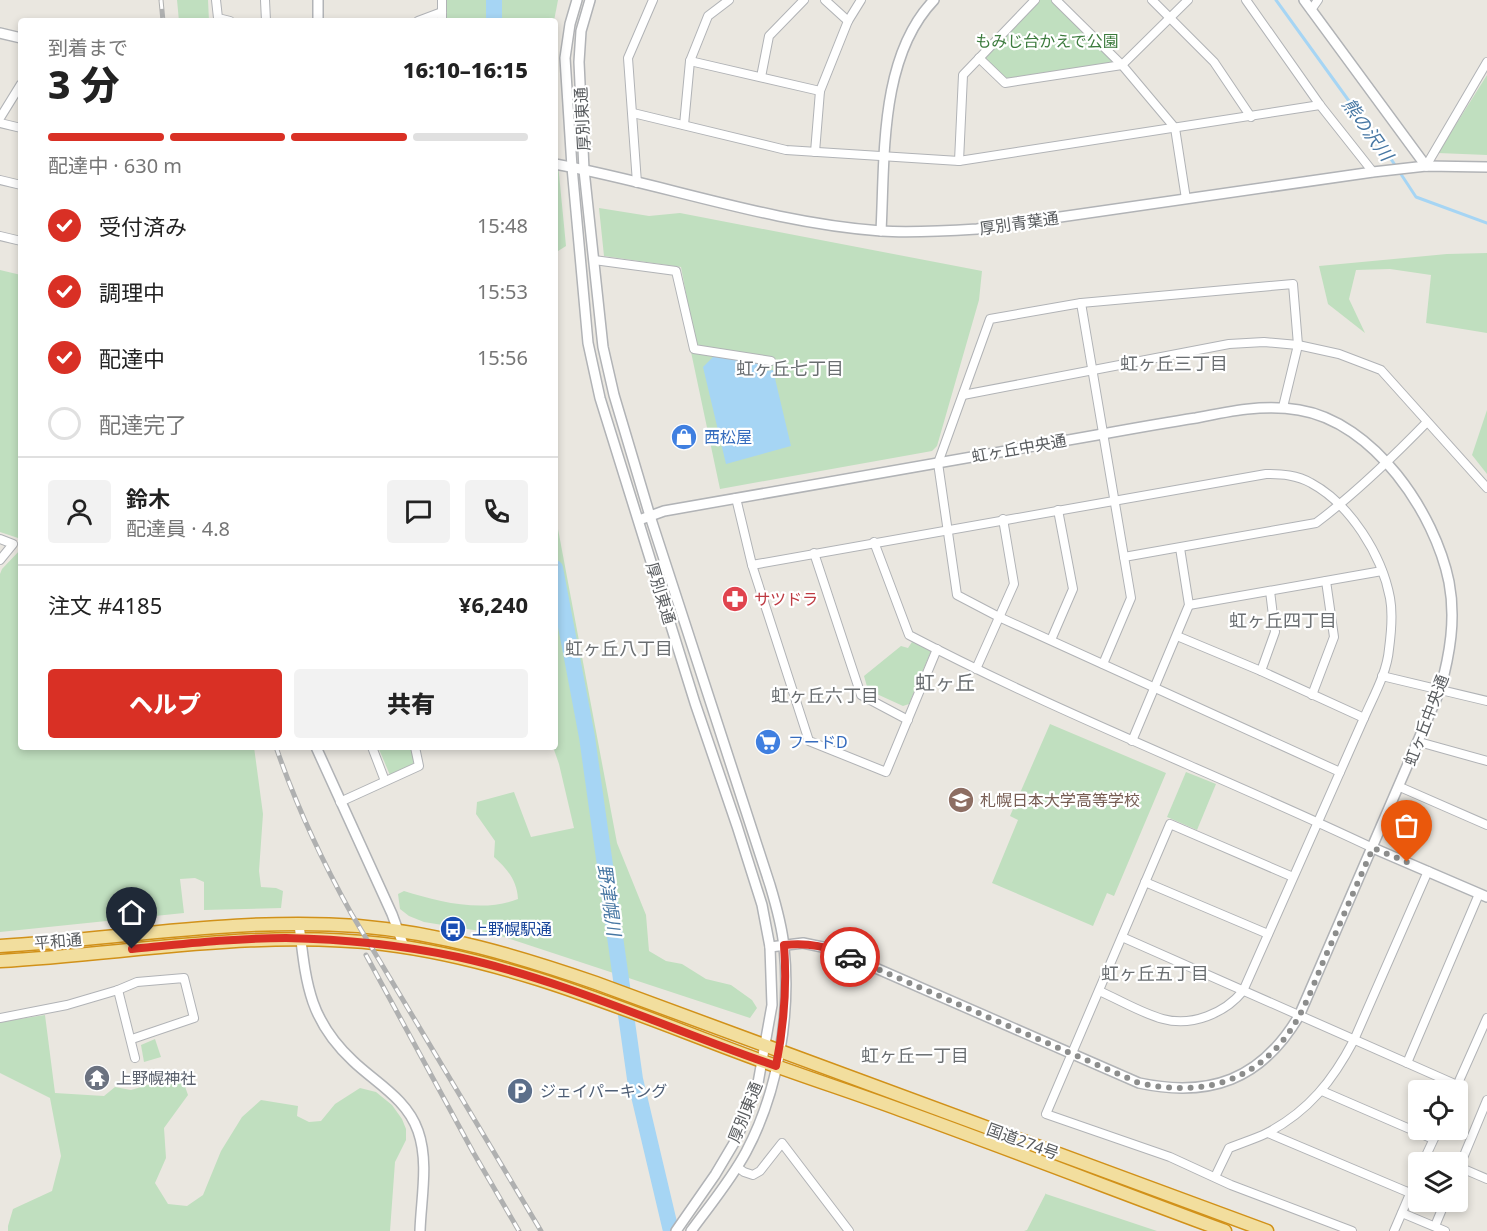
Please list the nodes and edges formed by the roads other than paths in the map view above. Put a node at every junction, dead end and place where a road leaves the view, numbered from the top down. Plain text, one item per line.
1 (216, 0) edge
2 (265, 0) edge
3 (319, 0) edge
4 (442, 0) edge
5 (577, 0) edge
6 (590, 0) edge
7 (653, 0) edge
8 (729, 0) edge
9 (804, 0) edge
10 (825, 0) edge
11 (861, 0) edge
12 (934, 0) edge
13 (1035, 0) edge
14 (1056, 0) edge
15 (1152, 0) edge
16 (1188, 0) edge
17 (1246, 0) edge
18 (1304, 0) edge
19 (1318, 0) edge
20 (1311, 10) junction
21 (442, 12) junction
22 (218, 18) edge
23 (266, 18) edge
24 (318, 18) edge
25 (426, 18) edge
26 (442, 18) edge
27 (1170, 18) junction
28 (848, 21) junction
29 (0, 33) edge
30 (18, 37) edge
31 (979, 58) junction
32 (690, 61) junction
33 (1487, 62) edge
34 (1122, 65) junction
35 (761, 77) junction
36 (18, 89) edge
37 (820, 91) junction
38 (1320, 105) junction
39 (633, 113) junction
40 (1251, 117) junction
41 (0, 118) edge
42 (0, 123) edge
43 (684, 124) junction
44 (18, 127) edge
45 (1175, 128) junction
46 (814, 152) junction
47 (885, 157) junction
48 (959, 161) junction
49 (558, 165) edge
50 (1426, 166) junction
51 (572, 167) junction
52 (1487, 167) edge
53 (584, 170) junction
54 (1373, 172) junction
55 (0, 180) edge
56 (636, 183) junction
57 (18, 184) edge
58 (1186, 199) junction
59 (881, 231) junction
60 (0, 236) edge
61 (18, 240) edge
62 (594, 260) junction
63 (1081, 303) junction
64 (1298, 345) junction
65 (771, 360) dead end
66 (1092, 372) junction
67 (963, 395) junction
68 (1283, 407) junction
69 (1427, 422) junction
70 (1103, 434) junction
71 (938, 463) junction
72 (1386, 464) junction
73 (1487, 488) edge
74 (736, 498) junction
75 (1114, 500) junction
76 (1340, 505) junction
77 (1058, 510) junction
78 (650, 516) junction
79 (1003, 519) junction
80 (639, 520) junction
81 (948, 530) junction
82 (0, 540) edge
83 (874, 542) junction
84 (1180, 548) junction
85 (814, 553) junction
86 (1124, 557) junction
87 (0, 560) edge
88 (752, 565) junction
89 (1382, 571) junction
90 (1326, 581) junction
91 (1270, 591) junction
92 (1189, 605) junction
93 (999, 617) junction
94 (1177, 636) junction
95 (1051, 640) junction
96 (937, 649) junction
97 (1103, 664) junction
98 (976, 669) junction
99 (1261, 671) junction
100 (1382, 676) junction
101 (1154, 687) junction
102 (1440, 690) junction
103 (1312, 695) junction
104 (1487, 701) edge
105 (1364, 718) junction
106 (908, 720) junction
107 (1132, 741) junction
108 (1419, 742) junction
109 (317, 750) edge
110 (373, 750) edge
111 (416, 750) edge
112 (1487, 761) edge
113 (1340, 772) junction
114 (385, 781) junction
115 (1400, 787) junction
116 (339, 802) junction
117 (750, 822) junction
118 (1317, 822) junction
119 (1487, 825) edge
120 (737, 826) junction
121 (1373, 848) junction
122 (1428, 871) junction
123 (1293, 877) junction
124 (1145, 882) junction
125 (1483, 896) edge
126 (298, 924) junction
127 (397, 931) junction
128 (1268, 934) junction
129 (1122, 937) junction
130 (300, 939) junction
131 (784, 945) junction
132 (0, 946) edge
133 (404, 947) junction
134 (770, 947) junction
135 (0, 961) edge
136 (118, 990) junction
137 (1099, 991) junction
138 (1243, 991) junction
139 (1299, 1016) junction
140 (0, 1018) edge
141 (1487, 1018) edge
142 (132, 1039) junction
143 (1354, 1040) junction
144 (766, 1046) junction
145 (779, 1051) junction
146 (1072, 1053) junction
147 (135, 1058) dead end
148 (763, 1062) junction
149 (1407, 1063) junction
150 (776, 1066) junction
151 (1440, 1080) edge
152 (1460, 1080) edge
153 (1322, 1092) junction
154 (1486, 1106) edge
155 (1408, 1128) edge
156 (1268, 1133) junction
157 (1466, 1152) edge
158 (737, 1167) junction
159 (1468, 1172) edge
160 (1215, 1177) junction
161 (1487, 1179) edge
162 (1408, 1192) edge
163 (1408, 1198) edge
164 (1441, 1212) edge
165 (1402, 1213) junction
166 (1435, 1226) junction
167 (694, 1228) edge
168 (420, 1231) edge
169 (676, 1231) edge
170 (849, 1231) edge
171 (1225, 1231) edge
172 (1267, 1231) edge
173 (1352, 1231) edge
174 (1395, 1231) edge
175 (1445, 1231) edge

1 - 22 street
2 - 23 street
3 - 24 street
4 - 21 street
5 - 51 street, 厚別東通
6 - 53 street, 厚別東通
7 - 39 street
8 - 32 street
9 - 35 street
10 - 28 street
11 - 28 street
12 - 47 street
13 - 31 street
14 - 34 street
15 - 27 street
16 - 27 street
17 - 38 street
18 - 20 street
19 - 20 street
20 - 50 street
21 - 25 street
21 - 26 street
27 - 34 street
27 - 40 street
28 - 37 street
29 - 30 street
31 - 34 street
31 - 48 street
32 - 35 street
32 - 43 street
33 - 50 street
34 - 45 street
35 - 37 street
36 - 41 street
37 - 46 street
38 - 40 street
38 - 54 street
39 - 43 street
39 - 56 street
40 - 45 street
42 - 44 street
43 - 46 street
45 - 48 street
45 - 58 street
46 - 47 street
47 - 48 street
47 - 59 street
49 - 51 street, 厚別青葉通
50 - 52 street, 厚別青葉通
50 - 54 street, 厚別青葉通
51 - 53 street, 厚別青葉通
51 - 80 street, 厚別東通
53 - 56 street, 厚別青葉通
53 - 62 street, 厚別東通
54 - 58 street, 厚別青葉通
55 - 57 street
56 - 59 street, 厚別青葉通
58 - 59 street, 厚別青葉通
60 - 61 street
62 - 65 street
62 - 78 street, 厚別東通
63 - 64 street
63 - 66 street
63 - 67 street
64 - 66 street
64 - 68 street
64 - 69 street
66 - 67 street
66 - 70 street
67 - 71 street
68 - 70 street, 虹ヶ丘中央通
68 - 72 street, 虹ヶ丘中央通
69 - 72 street
69 - 73 street
70 - 71 street, 虹ヶ丘中央通
70 - 75 street
71 - 74 street, 虹ヶ丘中央通
71 - 81 street
72 - 76 street
72 - 102 street, 虹ヶ丘中央通
74 - 78 street, 虹ヶ丘中央通
74 - 88 street
75 - 76 street
75 - 77 street
75 - 86 street
76 - 84 street
76 - 89 street
77 - 79 street
77 - 95 street
78 - 80 street, 虹ヶ丘中央通
78 - 117 street, 厚別東通
79 - 81 street
79 - 93 street
80 - 120 street, 厚別東通
81 - 83 street
81 - 93 street
82 - 87 street
83 - 85 street
83 - 96 street
84 - 86 street
84 - 92 street
85 - 88 street
85 - 106 street
86 - 97 street
88 - 106 street
89 - 90 street
89 - 100 street
90 - 91 street
90 - 103 street
91 - 92 street
91 - 99 street
92 - 94 street
93 - 95 street
93 - 98 street
94 - 99 street
94 - 101 street
95 - 97 street
96 - 98 street
96 - 106 street
97 - 101 street
98 - 107 street
99 - 103 street
100 - 102 street
100 - 105 street
101 - 107 street
101 - 113 street
102 - 104 street
102 - 108 street, 虹ヶ丘中央通
103 - 105 street
105 - 113 street
107 - 118 street
108 - 112 street
108 - 115 street, 虹ヶ丘中央通
109 - 116 street
110 - 114 street
111 - 114 street
113 - 118 street
114 - 116 street
115 - 119 street
115 - 121 street, 虹ヶ丘中央通
116 - 127 street
117 - 120 street
117 - 131 street, 厚別東通
118 - 121 street
118 - 123 street
120 - 134 street, 厚別東通
121 - 122 street
121 - 139 street, 虹ヶ丘中央通
122 - 125 street
122 - 143 street
123 - 124 street
123 - 128 street
124 - 128 street
124 - 129 street
125 - 149 street
126 - 127 highway, 平和通
126 - 130 street
126 - 132 highway, 平和通
127 - 133 street
127 - 144 highway, 平和通
128 - 138 street
129 - 137 street
129 - 138 street
130 - 133 highway, 平和通
130 - 135 highway, 平和通
130 - 168 street
131 - 134 street, 虹ヶ丘中央通
131 - 145 street, 厚別東通
131 - 146 street, 虹ヶ丘中央通
133 - 148 highway, 平和通
134 - 144 street, 厚別東通
136 - 140 street
136 - 142 street
136 - 142 street
137 - 138 street
137 - 146 street
138 - 139 street
139 - 143 street
139 - 146 street, 虹ヶ丘中央通
141 - 152 street
142 - 147 street
143 - 149 street
143 - 153 street
144 - 145 highway, 平和通
144 - 148 street, 厚別東通
145 - 150 street, 厚別東通
145 - 172 highway, 国道274号
146 - 160 street
148 - 150 highway, 平和通
148 - 169 street, 厚別東通
149 - 151 street
150 - 158 street, 厚別東通
150 - 171 highway, 国道274号
153 - 155 street
153 - 156 street
154 - 157 street
156 - 160 street
156 - 162 street
158 - 167 street, 厚別東通
158 - 170 street
159 - 161 street
160 - 173 street
163 - 165 street
164 - 166 street
165 - 166 street
165 - 174 street
166 - 175 street

